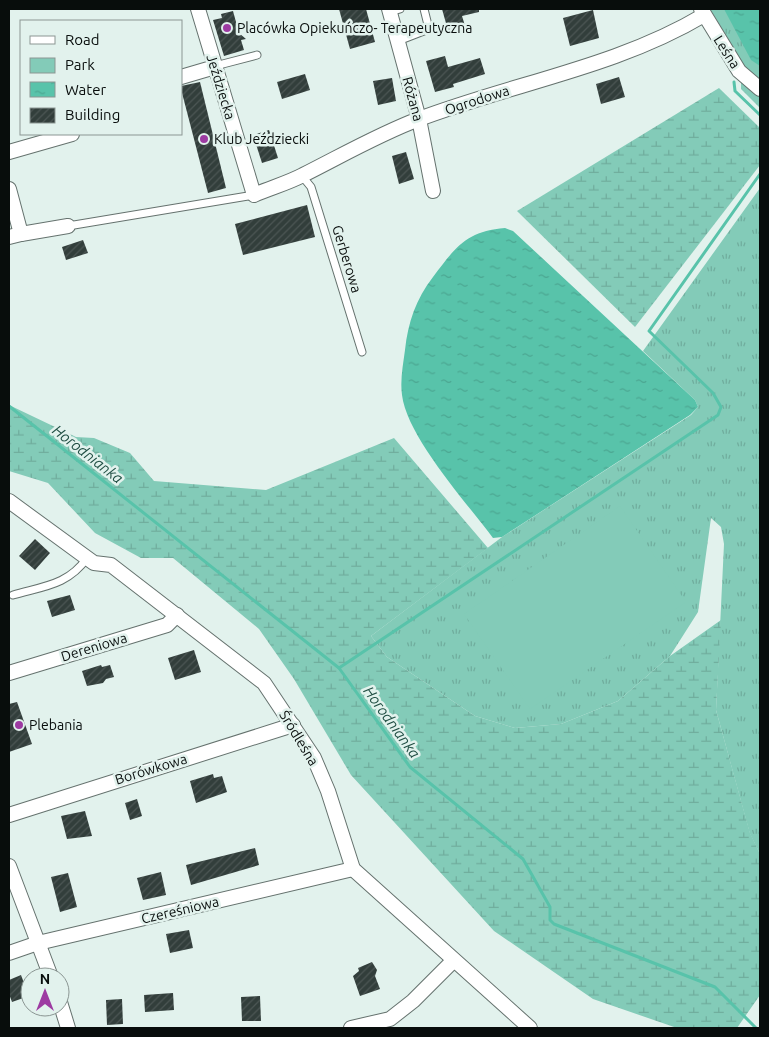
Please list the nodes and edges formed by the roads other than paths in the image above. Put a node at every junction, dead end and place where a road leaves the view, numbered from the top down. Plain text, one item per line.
1 (198, 9) edge
2 (424, 9) edge
3 (393, 10) edge
4 (703, 12) edge
5 (398, 41) junction
6 (257, 55) dead end
7 (215, 66) junction
8 (182, 77) edge
9 (760, 89) edge
10 (419, 119) junction
11 (68, 135) edge
12 (9, 152) edge
13 (302, 176) junction
14 (9, 188) edge
15 (433, 191) dead end
16 (254, 195) junction
17 (68, 226) joint
18 (15, 235) edge
19 (362, 352) dead end
20 (9, 501) edge
21 (87, 558) junction
22 (13, 595) dead end
23 (177, 615) junction
24 (9, 674) edge
25 (293, 725) junction
26 (9, 815) edge
27 (9, 866) edge
28 (352, 869) junction
29 (38, 943) junction
30 (9, 953) edge
31 (453, 961) junction
32 (47, 967) edge
33 (351, 1028) edge
34 (530, 1028) edge

1 - 7 street, Jeździecka
2 - 5 lane
3 - 5 street, Różana
4 - 9 street, Leśna
4 - 10 street, Ogrodowa
5 - 10 street, Różana
6 - 7 lane
7 - 8 street
7 - 16 street, Jeździecka
10 - 13 street, Ogrodowa
10 - 15 street, Różana
11 - 12 street
13 - 16 street, Ogrodowa
13 - 19 lane, Gerberowa
14 - 18 street
16 - 17 lane
17 - 18 street
20 - 21 street, Śródleśna
21 - 22 lane
21 - 23 street, Śródleśna
23 - 24 street, Dereniowa
23 - 25 street, Śródleśna
25 - 26 street, Borówkowa
25 - 28 street, Śródleśna
27 - 29 street
28 - 29 street, Czereśniowa
28 - 31 street
29 - 30 street, Czereśniowa
29 - 32 street
31 - 33 street
31 - 34 street

